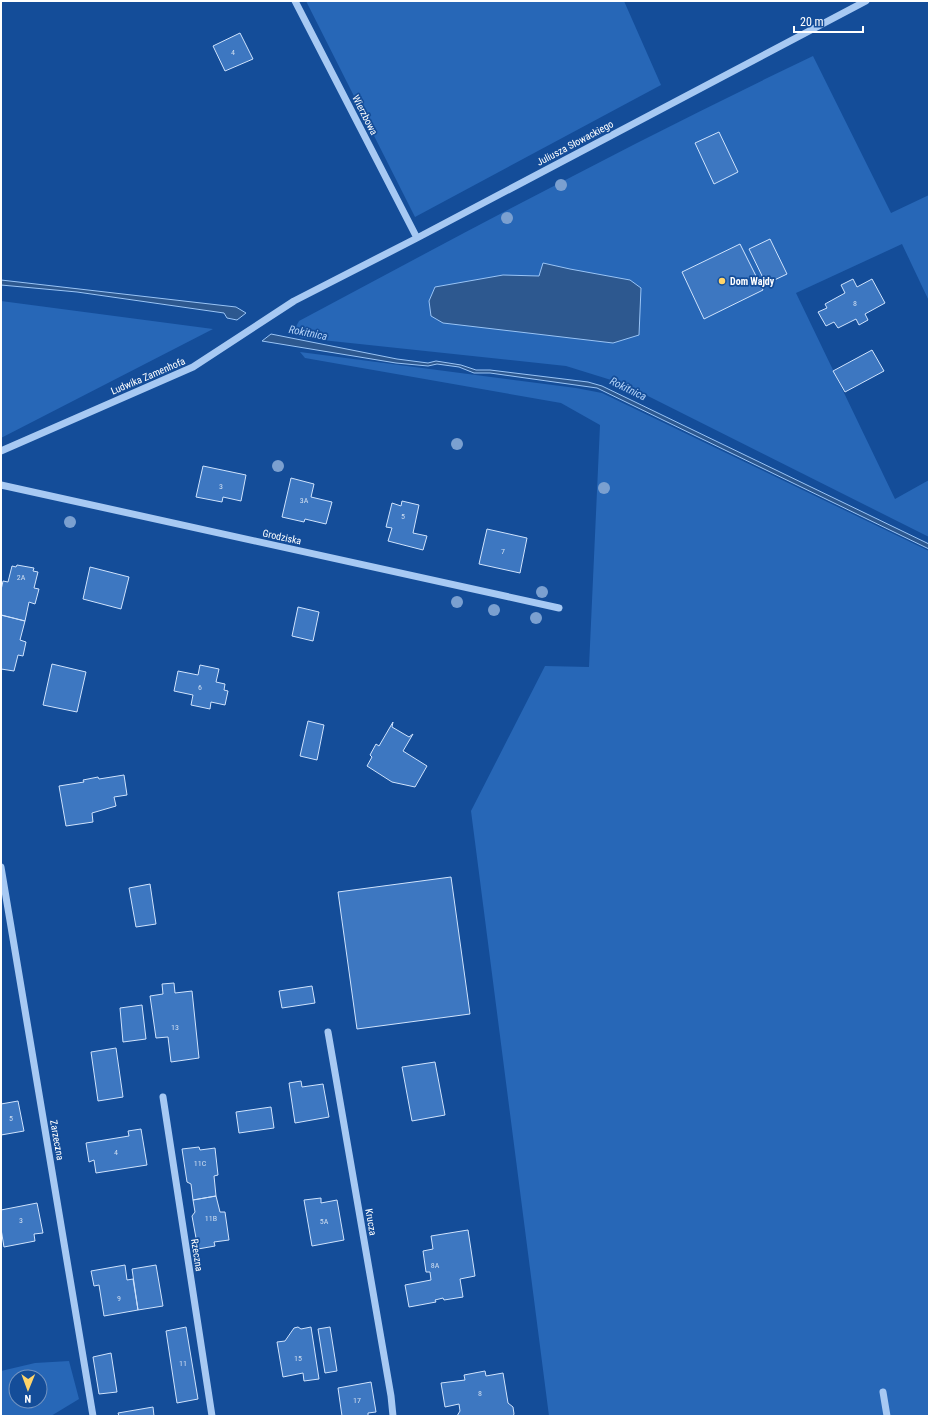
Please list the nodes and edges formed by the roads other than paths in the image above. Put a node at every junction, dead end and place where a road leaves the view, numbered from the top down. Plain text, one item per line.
1 (295, 1) edge
2 (866, 1) edge
3 (416, 238) junction
4 (294, 301) joint
5 (1, 451) edge
6 (1, 486) edge
7 (558, 608) dead end
8 (1, 866) edge
9 (328, 1032) dead end
10 (163, 1097) dead end
11 (883, 1392) dead end
12 (93, 1416) edge
13 (212, 1416) edge
14 (393, 1416) edge
15 (887, 1416) edge

1 - 3 street, Wierzbowa
2 - 3 street, Juliusza Słowackiego
3 - 4 street, Juliusza Słowackiego
4 - 5 street, Ludwika Zamenhofa
6 - 7 street, Grodziska
8 - 12 street, Zarzeczna
9 - 14 street, Krucza
10 - 13 street, Rzeczna
11 - 15 street

